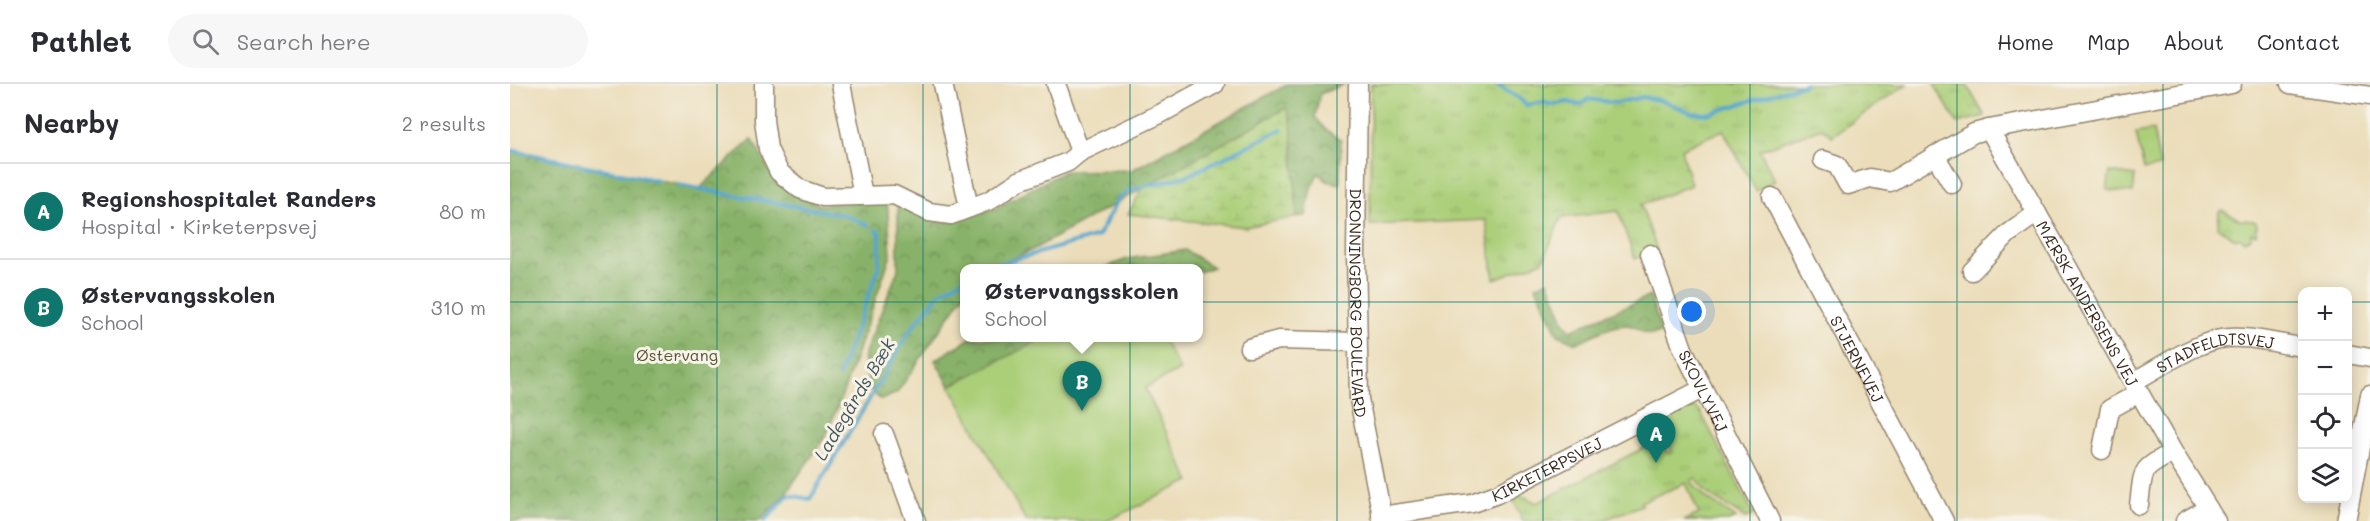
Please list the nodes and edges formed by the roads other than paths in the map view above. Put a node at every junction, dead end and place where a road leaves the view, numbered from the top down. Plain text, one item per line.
1 (764, 84) edge
2 (841, 84) edge
3 (943, 84) edge
4 (1056, 84) edge
5 (1215, 84) edge
6 (1358, 84) edge
7 (2232, 84) edge
8 (2290, 84) edge
9 (2370, 96) edge
10 (1989, 129) junction
11 (1080, 152) junction
12 (1935, 154) junction
13 (1823, 160) dead end
14 (1952, 184) dead end
15 (863, 195) junction
16 (1772, 196) dead end
17 (969, 208) junction
18 (2037, 213) junction
19 (1650, 254) dead end
20 (1972, 271) dead end
21 (1356, 342) junction
22 (2298, 346) edge
23 (1249, 348) dead end
24 (2352, 355) edge
25 (2370, 358) edge
26 (2136, 387) junction
27 (1702, 389) junction
28 (2370, 395) edge
29 (884, 434) dead end
30 (2102, 450) dead end
31 (2173, 452) junction
32 (2139, 505) dead end
33 (2212, 514) edge
34 (1382, 518) edge
35 (916, 521) edge
36 (1770, 521) edge
37 (1944, 521) edge
38 (2185, 521) edge
39 (2346, 521) edge

1 - 15 street
2 - 15 street
3 - 17 street
4 - 11 street
5 - 11 street
6 - 21 street, DRONNINGBORG BOULEVARD
7 - 10 street
8 - 9 street
10 - 12 street
10 - 18 street, MÆRSK ANDERSENS VEJ
11 - 17 street
12 - 13 street
12 - 14 street
15 - 17 street
16 - 37 street, STJERNEVEJ
18 - 20 street, MÆRSK ANDERSENS VEJ
18 - 26 street, MÆRSK ANDERSENS VEJ
19 - 27 street, SKOVLYVEJ
21 - 23 street
21 - 34 street, DRONNINGBORG BOULEVARD
22 - 26 street, STADFELDTSVEJ
24 - 25 street
26 - 30 street, MÆRSK ANDERSENS VEJ
26 - 31 street, MÆRSK ANDERSENS VEJ
27 - 34 street, KIRKETERPSVEJ
27 - 36 street, SKOVLYVEJ
28 - 39 street
29 - 35 street
31 - 32 street
31 - 33 street, MÆRSK ANDERSENS VEJ
33 - 38 street, MÆRSK ANDERSENS VEJ

